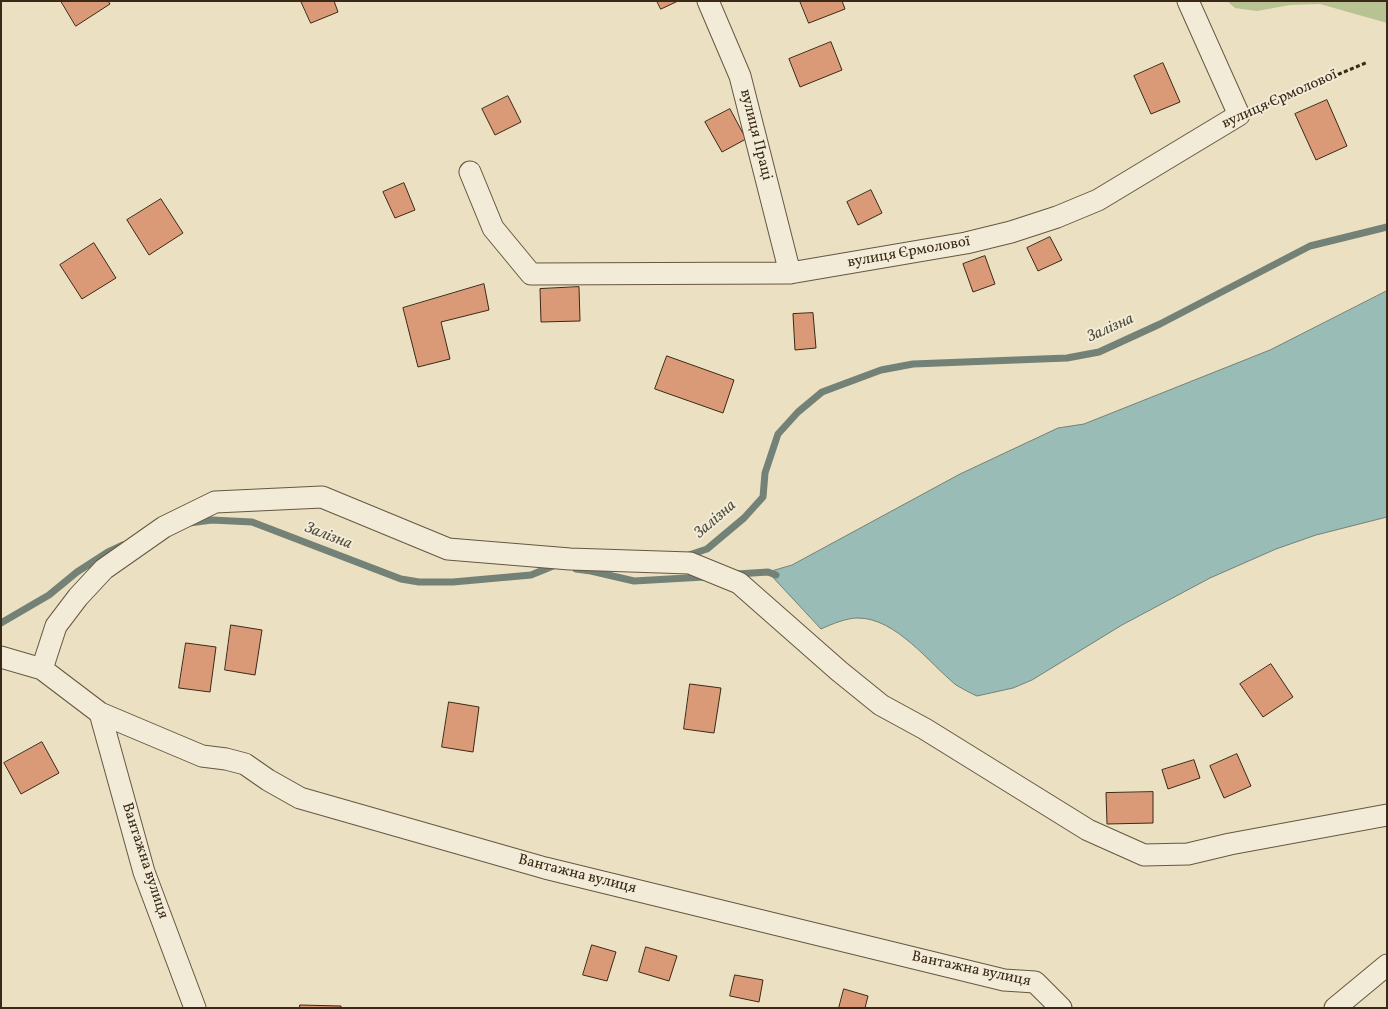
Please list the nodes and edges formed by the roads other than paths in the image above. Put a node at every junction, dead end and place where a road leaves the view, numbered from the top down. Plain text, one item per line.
1 (708, 1) edge
2 (1188, 1) edge
3 (470, 172) dead end
4 (790, 273) junction
5 (1, 657) edge
6 (42, 669) junction
7 (100, 712) junction
8 (1387, 815) edge
9 (1387, 965) edge
10 (194, 1008) edge
11 (1062, 1008) edge
12 (1335, 1008) edge

1 - 4 street, вулиця Праці
2 - 4 street, вулиця Єрмолової
3 - 4 street, вулиця Єрмолової
5 - 6 street, Вантажна вулиця
6 - 7 street, Вантажна вулиця
6 - 8 street
7 - 10 street, Вантажна вулиця
7 - 11 street, Вантажна вулиця
9 - 12 street

